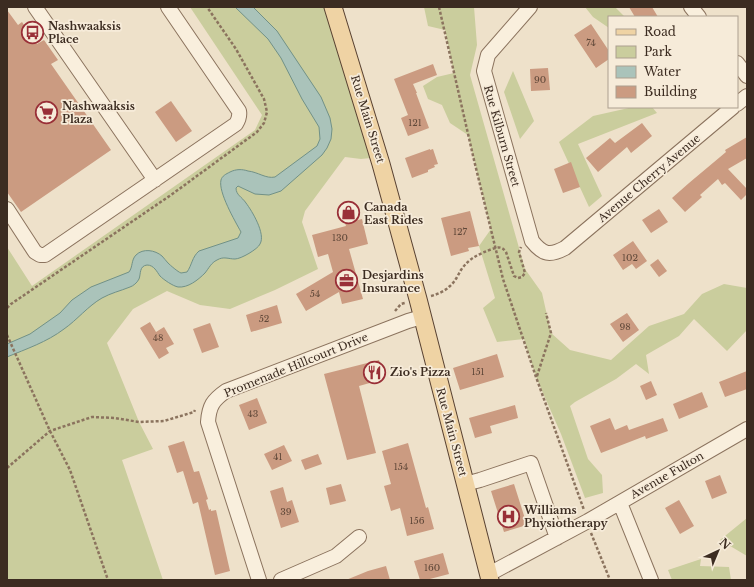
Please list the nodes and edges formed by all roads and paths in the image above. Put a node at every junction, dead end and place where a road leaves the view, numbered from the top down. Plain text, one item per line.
1 (36, 7) edge
2 (168, 7) edge
3 (333, 7) edge
4 (440, 7) edge
5 (530, 7) edge
6 (691, 7) edge
7 (698, 16) edge
8 (738, 64) edge
9 (76, 66) junction
10 (747, 76) edge
11 (747, 96) edge
12 (738, 103) edge
13 (733, 108) edge
14 (128, 157) dead end
15 (155, 180) junction
16 (7, 209) edge
17 (532, 242) junction
18 (496, 248) junction
19 (433, 295) dead end
20 (546, 313) dead end
21 (422, 317) junction
22 (7, 336) edge
23 (536, 377) junction
24 (747, 429) edge
25 (50, 431) junction
26 (7, 468) edge
27 (465, 484) junction
28 (620, 503) junction
29 (587, 521) junction
30 (359, 537) dead end
31 (557, 538) junction
32 (490, 577) edge
33 (108, 580) edge
34 (259, 580) edge
35 (281, 580) edge
36 (610, 580) edge
37 (651, 580) edge

1 - 9 street
2 - 15 street
3 - 21 main road, Rue Main Street
4 - 18 path
5 - 17 street, Rue Kilburn Street
6 - 7 street
8 - 10 street
9 - 14 street
9 - 15 street
11 - 12 street
13 - 17 street, Avenue Cherry Avenue
15 - 16 street
17 - 18 path
18 - 19 path
18 - 23 path
20 - 23 path
21 - 27 main road, Rue Main Street
21 - 34 street, Promenade Hillcourt Drive
22 - 25 path
23 - 29 path
24 - 28 street, Avenue Fulton
25 - 26 path
25 - 33 path
27 - 31 street
27 - 32 main road, Rue Main Street
28 - 29 street, Avenue Fulton
28 - 37 street
29 - 31 street, Avenue Fulton
29 - 36 path
30 - 35 street
31 - 32 street, Avenue Fulton

